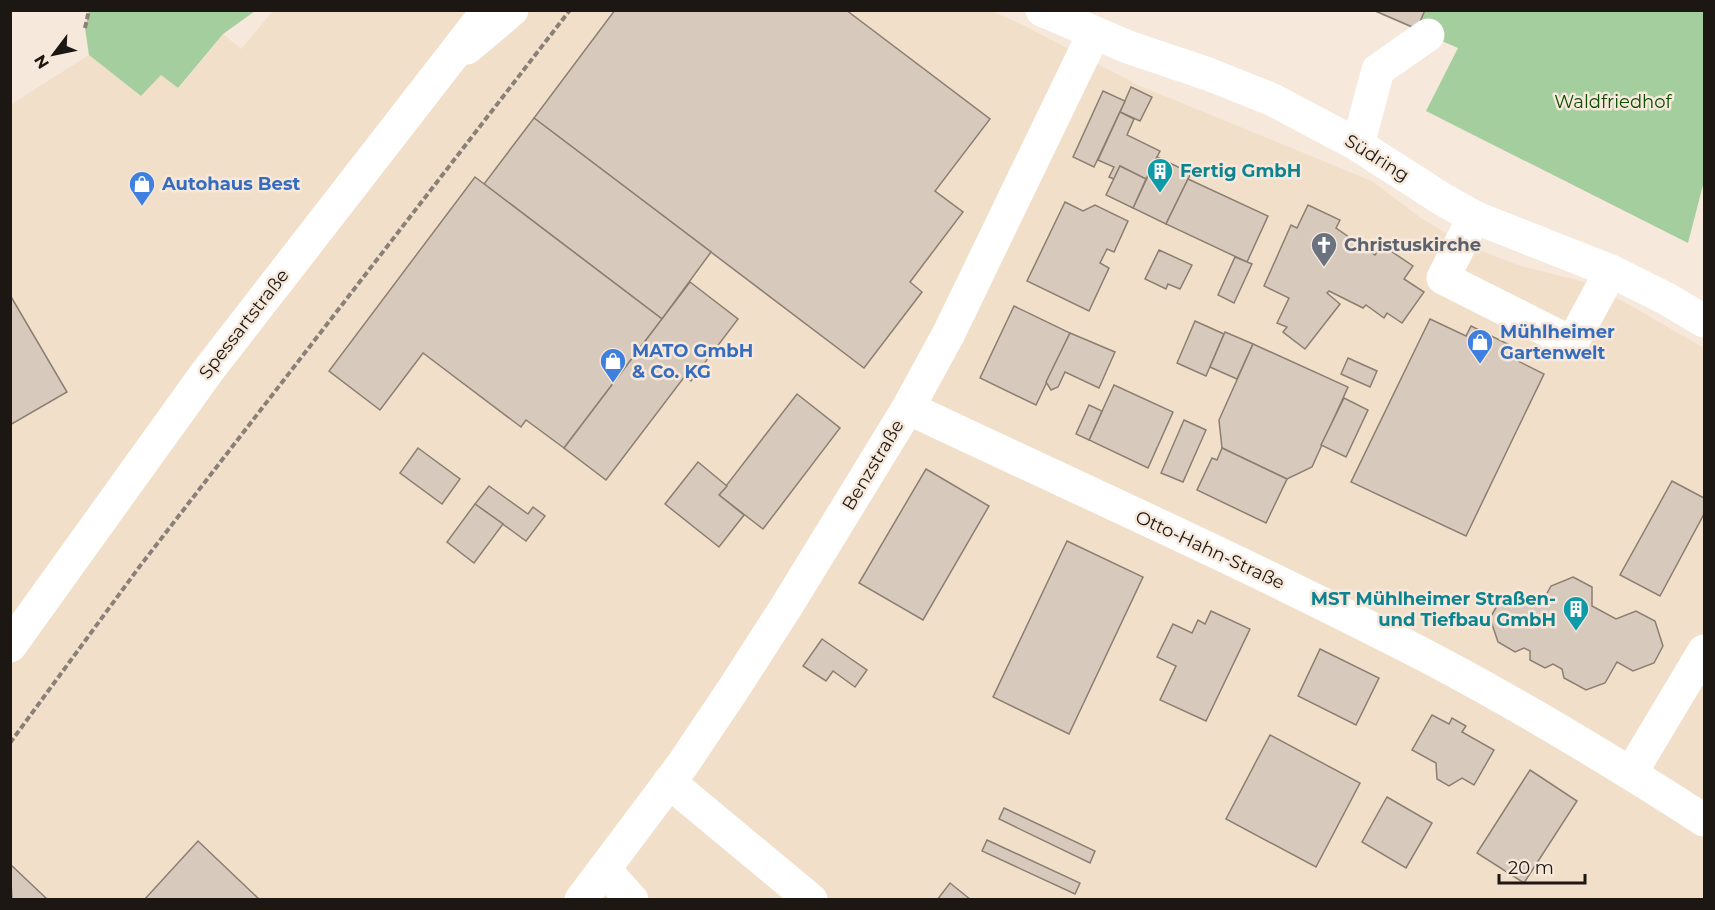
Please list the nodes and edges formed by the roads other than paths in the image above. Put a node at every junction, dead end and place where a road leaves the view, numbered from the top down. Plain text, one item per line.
1 (488, 10) edge
2 (512, 10) edge
3 (1042, 10) edge
4 (1094, 33) junction
5 (1428, 35) dead end
6 (441, 71) junction
7 (1358, 145) junction
8 (1474, 217) junction
9 (1611, 271) junction
10 (1704, 321) edge
11 (908, 408) junction
12 (12, 643) edge
13 (1704, 651) edge
14 (1632, 773) junction
15 (669, 782) junction
16 (1704, 820) edge
17 (604, 870) junction
18 (581, 900) edge
19 (632, 900) edge
20 (812, 900) edge

1 - 6 street, Spessartstraße
2 - 6 street
3 - 4 street, Südring
4 - 7 street, Südring
4 - 11 street, Benzstraße
5 - 7 street
6 - 12 street, Spessartstraße
7 - 8 street, Südring
8 - 9 street, Südring
8 - 9 street
9 - 10 street, Südring
11 - 14 street, Otto-Hahn-Straße
11 - 15 street, Benzstraße
13 - 14 street
14 - 16 street, Otto-Hahn-Straße
15 - 17 street, Benzstraße
15 - 20 street
17 - 18 street, Benzstraße
17 - 19 street

